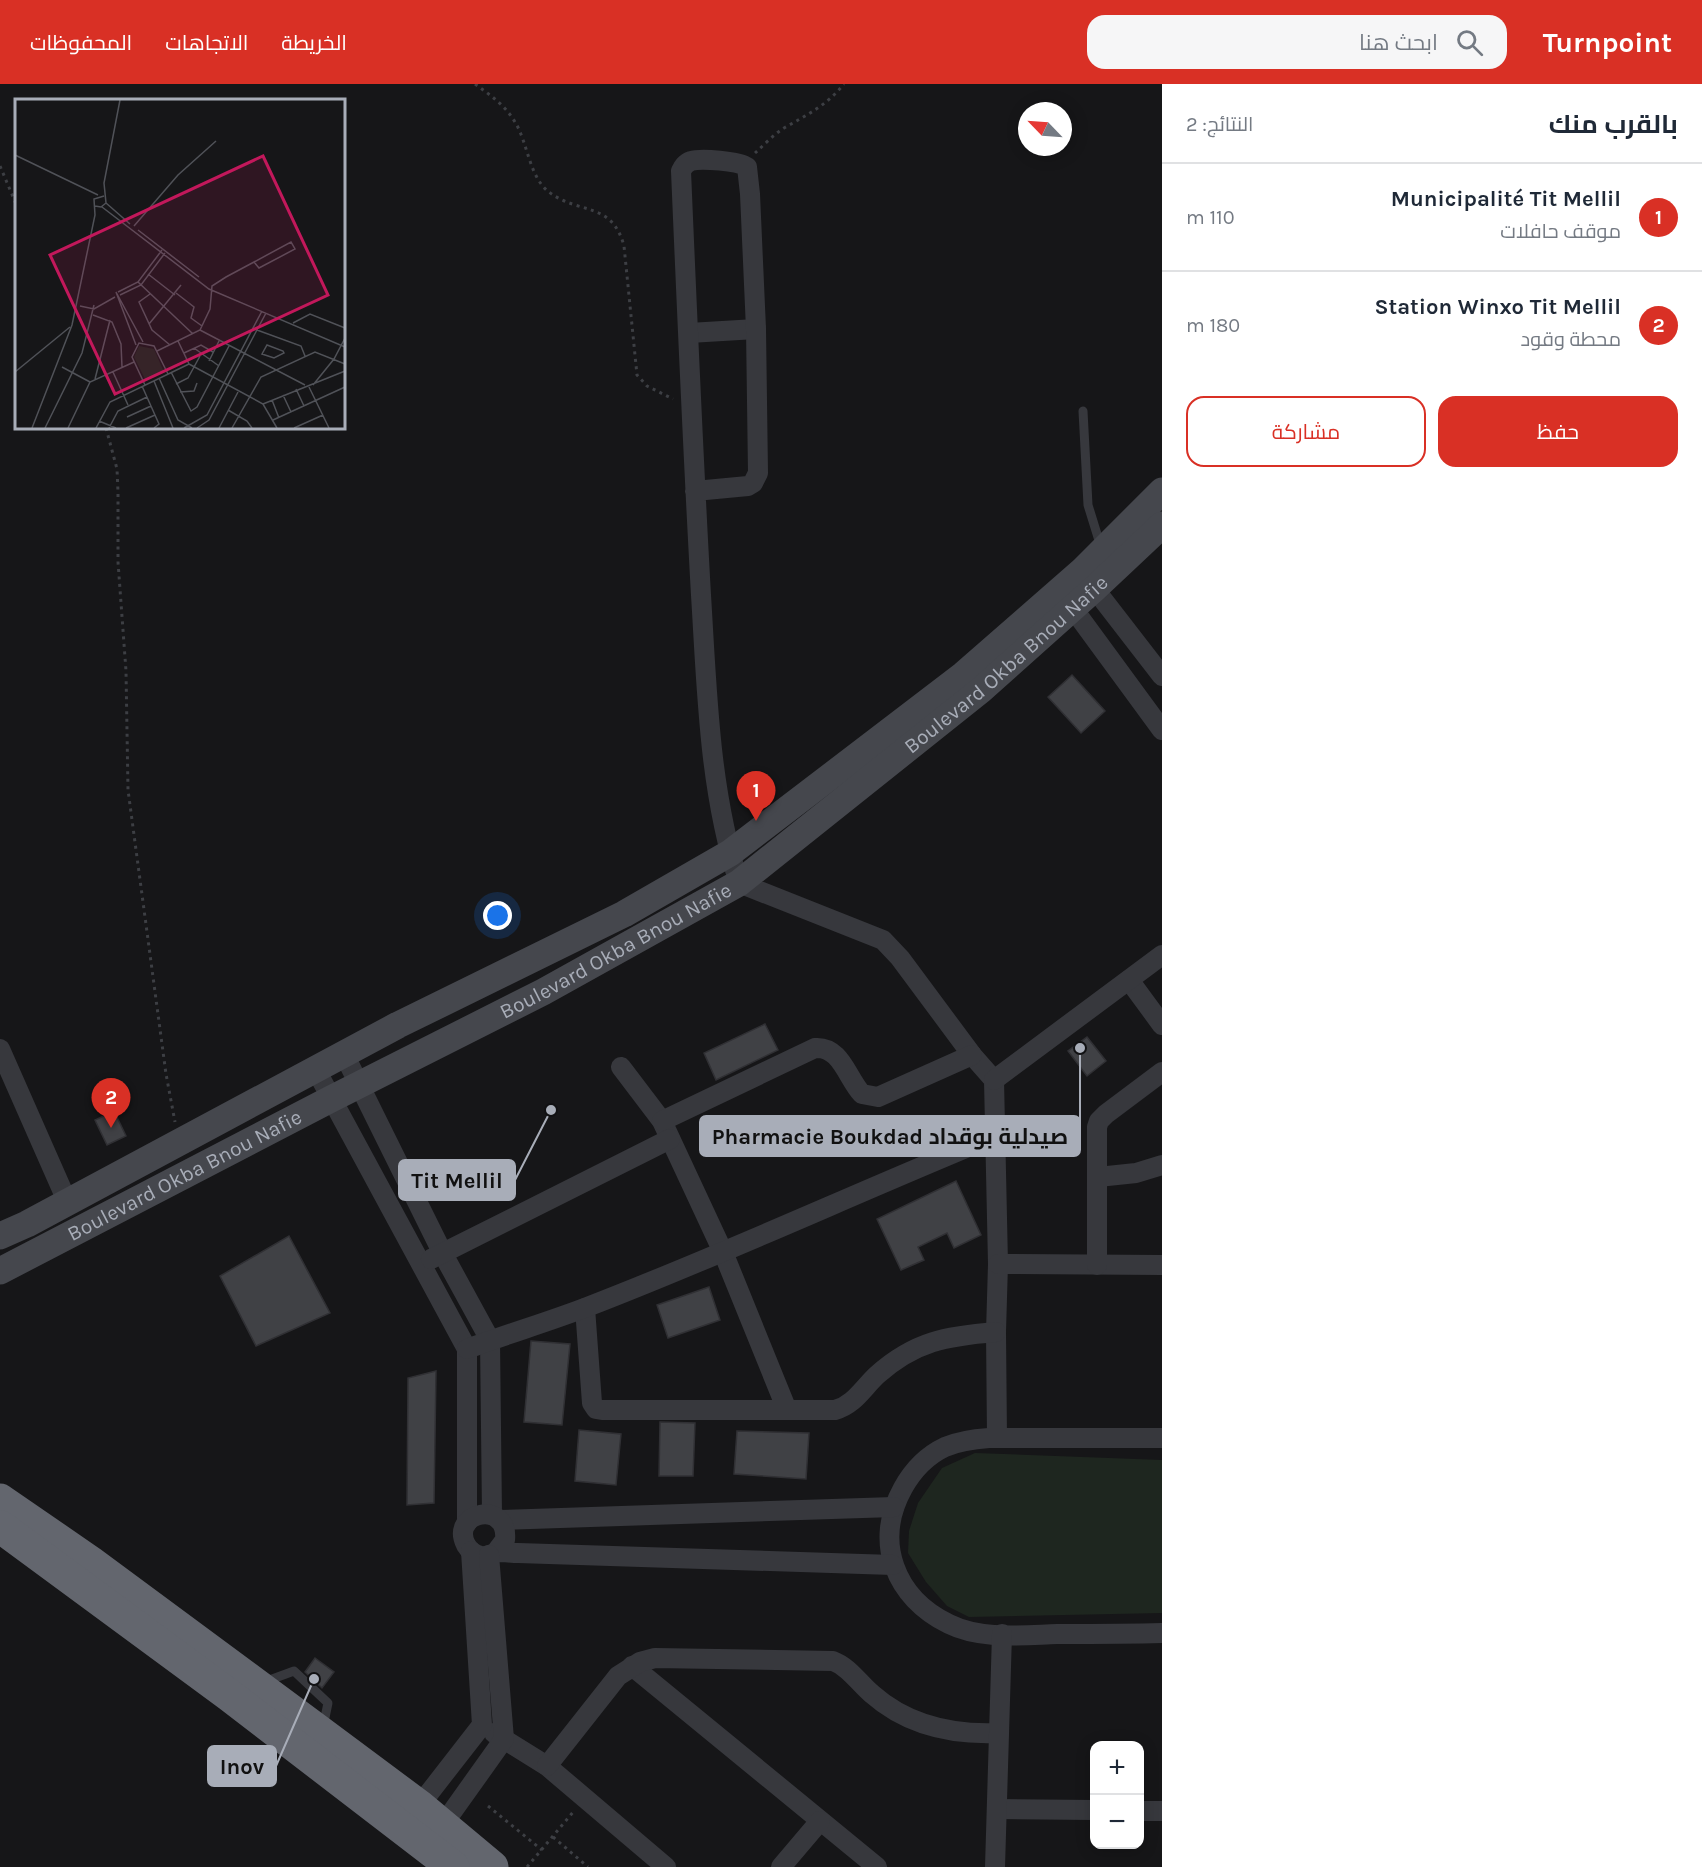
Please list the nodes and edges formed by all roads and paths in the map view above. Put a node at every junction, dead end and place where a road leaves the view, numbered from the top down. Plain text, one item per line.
1 (475, 84) edge
2 (844, 84) edge
3 (743, 164) junction
4 (0, 166) edge
5 (15, 202) edge
6 (756, 329) junction
7 (689, 333) junction
8 (692, 408) junction
9 (1083, 411) dead end
10 (106, 429) edge
11 (695, 491) junction
12 (1162, 491) edge
13 (1162, 525) edge
14 (1102, 549) junction
15 (1088, 580) junction
16 (1066, 599) junction
17 (1162, 676) edge
18 (1162, 730) edge
19 (730, 853) junction
20 (739, 883) junction
21 (1162, 955) edge
22 (1129, 980) junction
23 (1162, 1025) edge
24 (0, 1049) edge
25 (344, 1054) junction
26 (972, 1054) junction
27 (621, 1066) dead end
28 (315, 1068) junction
29 (1162, 1072) edge
30 (993, 1080) junction
31 (360, 1085) junction
32 (331, 1099) junction
33 (666, 1130) junction
34 (995, 1136) junction
35 (180, 1141) junction
36 (1162, 1165) edge
37 (1098, 1177) junction
38 (68, 1201) junction
39 (0, 1236) edge
40 (723, 1252) junction
41 (443, 1254) junction
42 (998, 1264) junction
43 (421, 1265) junction
44 (1097, 1265) junction
45 (1162, 1265) edge
46 (0, 1271) edge
47 (585, 1308) junction
48 (996, 1332) junction
49 (490, 1340) junction
50 (467, 1349) junction
51 (787, 1410) junction
52 (997, 1438) junction
53 (1162, 1438) edge
54 (0, 1500) edge
55 (894, 1507) junction
56 (496, 1517) junction
57 (467, 1523) junction
58 (0, 1526) edge
59 (486, 1553) junction
60 (894, 1565) junction
61 (1162, 1633) edge
62 (1002, 1634) junction
63 (632, 1666) junction
64 (482, 1725) junction
65 (999, 1734) junction
66 (504, 1739) junction
67 (547, 1766) junction
68 (584, 1798) junction
69 (488, 1806) dead end
70 (998, 1809) junction
71 (1090, 1810) edge
72 (1144, 1810) edge
73 (1162, 1811) edge
74 (430, 1816) junction
75 (820, 1821) junction
76 (553, 1837) junction
77 (542, 1850) junction
78 (453, 1867) edge
79 (492, 1867) edge
80 (527, 1867) edge
81 (588, 1867) edge
82 (666, 1867) edge
83 (781, 1867) edge
84 (877, 1867) edge
85 (995, 1867) edge

1 - 8 path
2 - 3 path
3 - 6 street
3 - 7 street
4 - 5 path
6 - 7 street
6 - 11 street
7 - 8 street
8 - 11 street
9 - 14 lane
10 - 35 path
11 - 19 street
12 - 14 main road, Boulevard Okba Bnou Nafie
13 - 15 main road, Boulevard Okba Bnou Nafie
14 - 15 main road, Boulevard Okba Bnou Nafie
15 - 16 main road, Boulevard Okba Bnou Nafie
15 - 17 street
16 - 18 street
16 - 19 main road, Boulevard Okba Bnou Nafie
16 - 20 main road, Boulevard Okba Bnou Nafie
19 - 20 street
19 - 25 main road, Boulevard Okba Bnou Nafie
20 - 26 street
20 - 31 main road, Boulevard Okba Bnou Nafie
21 - 22 street
22 - 23 street
22 - 30 street
24 - 38 street
25 - 28 main road, Boulevard Okba Bnou Nafie
25 - 31 street
26 - 30 street
26 - 33 street
27 - 33 street
28 - 32 street
28 - 35 main road, Boulevard Okba Bnou Nafie
29 - 37 street
30 - 34 street
31 - 32 main road, Boulevard Okba Bnou Nafie
31 - 41 street
32 - 43 street
32 - 46 main road, Boulevard Okba Bnou Nafie
33 - 40 street
33 - 41 street
34 - 40 street
34 - 42 street
35 - 38 main road, Boulevard Okba Bnou Nafie
36 - 37 street
37 - 44 street
38 - 39 main road, Boulevard Okba Bnou Nafie
40 - 47 street
40 - 51 street
41 - 43 street
41 - 49 street
42 - 44 street
42 - 48 street
43 - 50 street
44 - 45 street
47 - 49 street
47 - 51 street
48 - 51 street
48 - 52 street
49 - 50 street
49 - 56 street
50 - 57 street
52 - 53 street
52 - 55 street
54 - 74 highway
55 - 56 street
55 - 60 street
56 - 57 street
56 - 59 street
57 - 59 street
58 - 78 highway
59 - 60 street
59 - 64 street
59 - 66 street
60 - 62 street
61 - 62 street
62 - 65 street
63 - 65 street
63 - 67 street
63 - 75 street
64 - 66 street
64 - 74 street
65 - 70 street
66 - 67 street
66 - 74 street
67 - 68 street
68 - 76 path
68 - 82 street
69 - 77 path
70 - 71 street
70 - 85 street
72 - 73 street
74 - 79 highway
75 - 83 street
75 - 84 street
76 - 77 path
76 - 81 path
77 - 80 path

